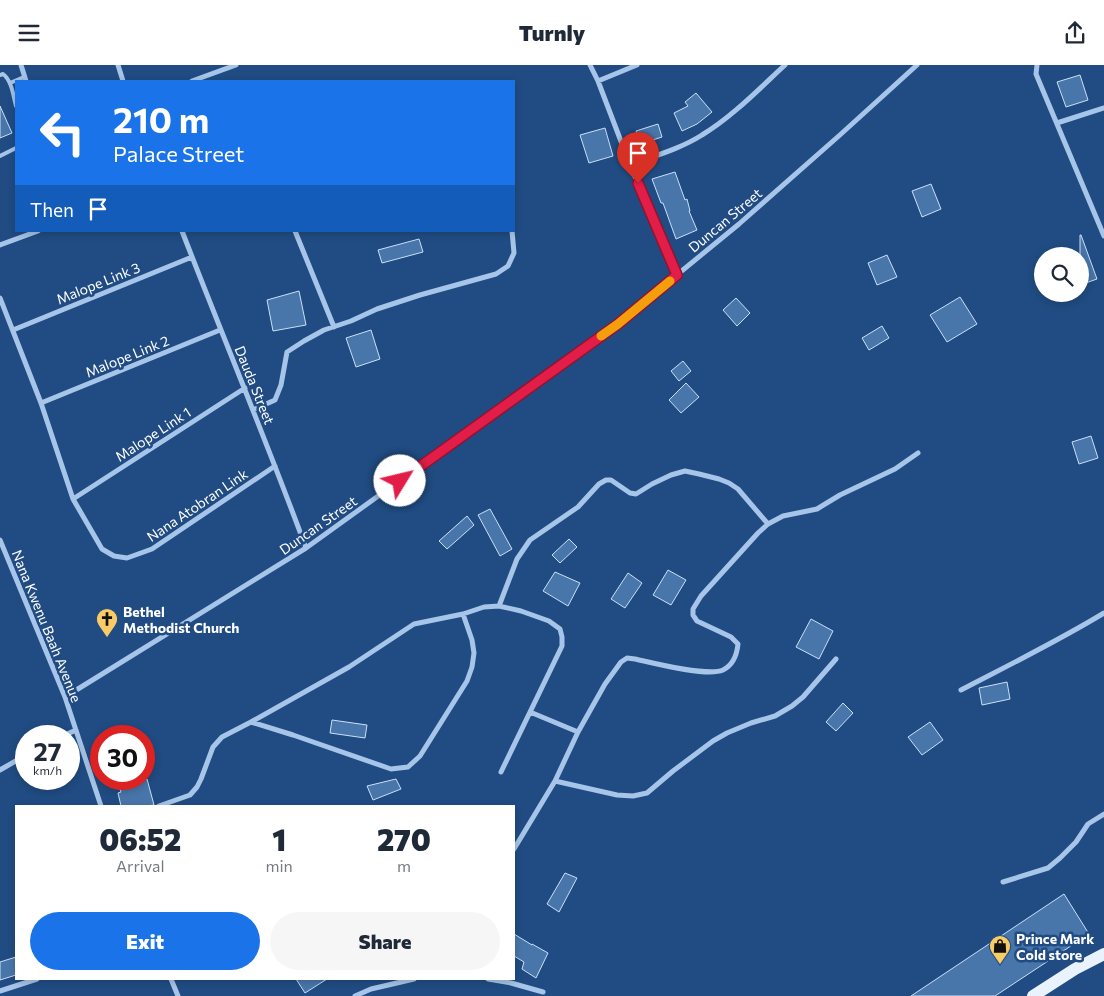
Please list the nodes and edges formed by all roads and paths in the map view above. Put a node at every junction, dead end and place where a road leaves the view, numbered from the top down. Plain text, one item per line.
1 (21, 65) edge
2 (118, 65) edge
3 (236, 65) edge
4 (590, 65) edge
5 (637, 65) edge
6 (786, 65) edge
7 (917, 65) edge
8 (1037, 65) edge
9 (0, 75) edge
10 (25, 79) edge
11 (123, 80) edge
12 (195, 80) edge
13 (598, 81) junction
14 (15, 82) edge
15 (10, 83) junction
16 (15, 102) edge
17 (1104, 107) edge
18 (1057, 123) junction
19 (15, 149) edge
20 (0, 156) edge
21 (630, 165) junction
22 (35, 232) edge
23 (182, 232) edge
24 (295, 232) edge
25 (512, 232) edge
26 (1104, 236) edge
27 (0, 245) edge
28 (192, 257) junction
29 (677, 275) junction
30 (0, 298) edge
31 (334, 327) junction
32 (13, 330) junction
33 (220, 330) junction
34 (245, 388) junction
35 (41, 403) junction
36 (253, 410) junction
37 (918, 453) dead end
38 (275, 465) junction
39 (73, 499) junction
40 (768, 524) junction
41 (0, 540) edge
42 (306, 548) junction
43 (499, 605) junction
44 (1104, 613) edge
45 (463, 614) junction
46 (836, 659) dead end
47 (961, 690) dead end
48 (65, 697) junction
49 (530, 712) junction
50 (252, 722) junction
51 (74, 725) edge
52 (578, 732) junction
53 (80, 742) edge
54 (15, 761) edge
55 (0, 770) edge
56 (500, 772) dead end
57 (555, 781) junction
58 (101, 805) edge
59 (163, 805) edge
60 (1104, 814) edge
61 (515, 847) edge
62 (1003, 881) dead end
63 (1104, 954) edge
64 (34, 980) edge
65 (171, 980) edge
66 (410, 980) edge
67 (494, 980) edge
68 (0, 991) edge
69 (543, 992) dead end
70 (178, 996) edge
71 (355, 996) edge
72 (1033, 996) edge

1 - 10 street
2 - 11 street
3 - 12 street
4 - 13 street
5 - 13 street
6 - 21 street
7 - 29 street, Duncan Street
8 - 18 street
9 - 15 lane
13 - 21 street
14 - 15 lane
15 - 16 lane
17 - 18 street
18 - 26 street
19 - 20 lane
21 - 29 street
22 - 27 street
23 - 28 street, Dauda Street
24 - 31 street
25 - 31 street
28 - 32 street, Malope Link 3
28 - 33 street, Dauda Street
29 - 42 street, Duncan Street
30 - 32 street
31 - 36 street
32 - 35 street
33 - 34 street, Dauda Street
33 - 35 street, Malope Link 2
34 - 36 street, Dauda Street
34 - 39 street, Malope Link 1
35 - 39 street
36 - 38 street, Dauda Street
37 - 40 street
38 - 39 street, Nana Atobran Link
38 - 42 street, Dauda Street
40 - 43 street
40 - 52 street
41 - 48 street, Nana Kwenu Baah Avenue
42 - 48 street, Duncan Street
43 - 45 street
43 - 49 street
44 - 47 street
45 - 50 street
45 - 50 street
46 - 57 street
48 - 51 street, Nana Kwenu Baah Avenue
49 - 52 street
49 - 56 street
50 - 59 street
52 - 57 street
53 - 58 street, Nana Kwenu Baah Avenue
54 - 55 street
57 - 61 street
60 - 62 street
63 - 72 main road
64 - 68 street
65 - 70 street
66 - 71 street
67 - 69 street

